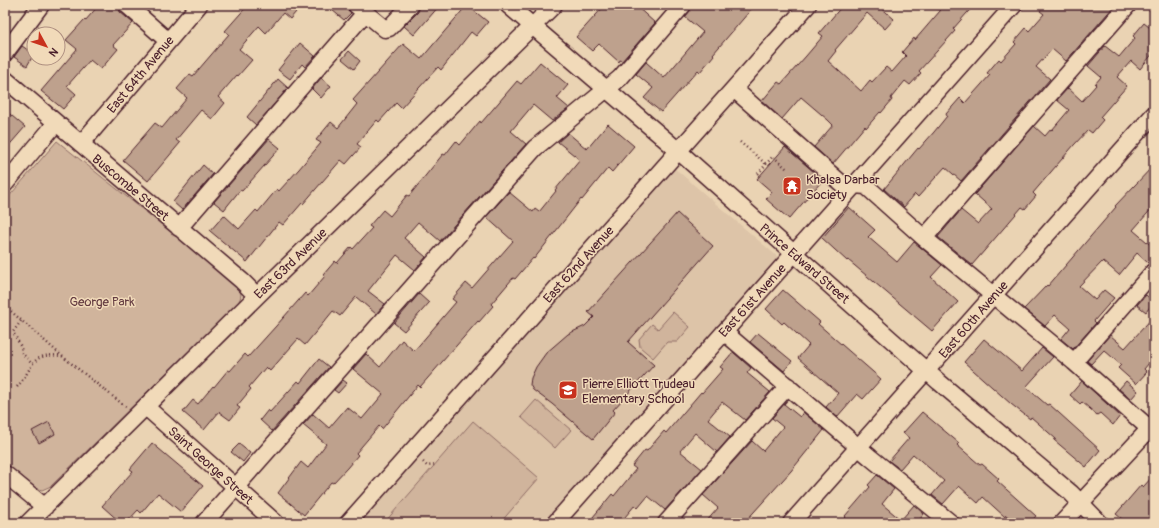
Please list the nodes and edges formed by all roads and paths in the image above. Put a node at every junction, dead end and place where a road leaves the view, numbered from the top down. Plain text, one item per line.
1 (41, 5) edge
2 (127, 5) edge
3 (200, 5) edge
4 (411, 5) edge
5 (508, 5) edge
6 (554, 5) edge
7 (683, 5) edge
8 (808, 5) edge
9 (1014, 5) edge
10 (1128, 5) edge
11 (360, 9) edge
12 (533, 26) junction
13 (168, 41) junction
14 (5, 53) edge
15 (5, 79) edge
16 (606, 89) junction
17 (734, 89) junction
18 (1154, 114) edge
19 (56, 124) junction
20 (740, 142) dead end
21 (81, 144) junction
22 (678, 151) junction
23 (766, 164) junction
24 (787, 169) dead end
25 (759, 176) dead end
26 (5, 184) edge
27 (853, 186) junction
28 (179, 228) junction
29 (924, 238) junction
30 (794, 253) junction
31 (1154, 271) edge
32 (994, 295) junction
33 (257, 296) junction
34 (5, 306) edge
35 (21, 321) junction
36 (724, 332) junction
37 (62, 356) junction
38 (1074, 362) junction
39 (32, 364) junction
40 (927, 371) junction
41 (788, 386) junction
42 (17, 387) dead end
43 (146, 407) junction
44 (129, 410) dead end
45 (1152, 426) edge
46 (859, 447) junction
47 (423, 462) dead end
48 (434, 465) dead end
49 (5, 474) edge
50 (235, 488) junction
51 (1081, 503) junction
52 (44, 507) junction
53 (933, 518) edge
54 (28, 523) edge
55 (204, 523) edge
56 (276, 523) edge
57 (348, 523) edge
58 (555, 523) edge
59 (666, 523) edge
60 (792, 523) edge
61 (951, 523) edge
62 (1062, 523) edge
63 (1100, 523) edge

1 - 14 street
2 - 13 street
3 - 13 street, East 64th Avenue
4 - 11 street
5 - 12 street, Prince Edward Street
6 - 12 street, East 63rd Avenue
7 - 16 street
8 - 17 street, East 62nd Avenue
9 - 27 street, East 61st Avenue
10 - 29 street
11 - 28 street
12 - 16 street, Prince Edward Street
12 - 33 street, East 63rd Avenue
13 - 21 street, East 64th Avenue
15 - 19 street, Buscombe Street
16 - 22 street, Prince Edward Street
16 - 50 street
17 - 22 street, East 62nd Avenue
17 - 27 street
18 - 32 street, East 60th Avenue
19 - 21 street, Buscombe Street
19 - 26 street
20 - 23 path
21 - 28 street, Buscombe Street
22 - 30 street, Prince Edward Street
22 - 57 street, East 62nd Avenue
23 - 24 path
23 - 25 path
27 - 29 street
27 - 30 street, East 61st Avenue
28 - 33 street, Buscombe Street
29 - 32 street
30 - 36 street, East 61st Avenue
30 - 40 street, Prince Edward Street
31 - 38 street
32 - 38 street
32 - 40 street, East 60th Avenue
33 - 43 street, East 63rd Avenue
34 - 35 path
35 - 37 path
35 - 39 path
36 - 41 street
36 - 58 street, East 61st Avenue
37 - 39 path
37 - 44 path
38 - 45 street
39 - 42 path
40 - 46 street, East 60th Avenue
40 - 51 street, Prince Edward Street
41 - 46 street
41 - 59 street
43 - 50 street, Saint George Street
43 - 52 street, East 63rd Avenue
45 - 51 street
46 - 53 street
46 - 60 street, East 60th Avenue
47 - 48 path
49 - 52 street
50 - 55 street
50 - 56 street, Saint George Street
51 - 62 street
51 - 63 street, Prince Edward Street
52 - 54 street, East 63rd Avenue
53 - 61 street

